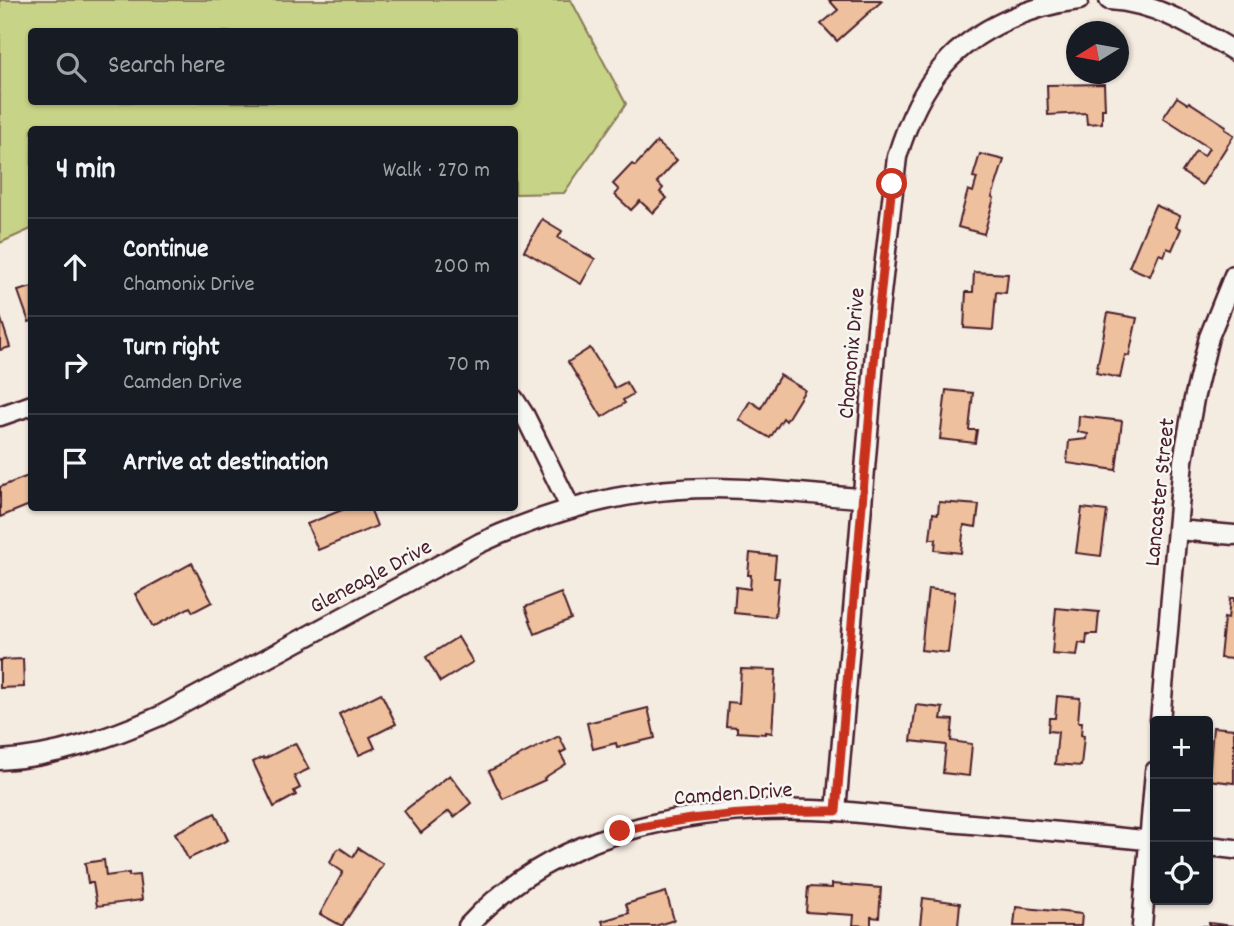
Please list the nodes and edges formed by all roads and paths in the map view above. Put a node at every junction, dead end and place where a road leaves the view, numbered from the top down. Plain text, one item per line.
1 (1079, 0) edge
2 (1110, 0) edge
3 (1234, 51) edge
4 (1234, 275) edge
5 (518, 405) edge
6 (28, 406) edge
7 (0, 416) edge
8 (862, 498) junction
9 (570, 507) junction
10 (1178, 530) junction
11 (1234, 535) edge
12 (1160, 716) edge
13 (0, 760) edge
14 (836, 811) junction
15 (1150, 841) edge
16 (1152, 842) edge
17 (1213, 847) edge
18 (1234, 849) edge
19 (468, 926) edge
20 (1142, 926) edge

1 - 8 street, Chamonix Drive
2 - 3 street
4 - 10 street, Lancaster Street
5 - 9 street
6 - 7 street
8 - 9 street, Gleneagle Drive
8 - 14 street, Chamonix Drive
9 - 13 street, Gleneagle Drive
10 - 11 street
10 - 12 street, Lancaster Street
14 - 15 street, Camden Drive
14 - 19 street, Camden Drive
16 - 20 street
17 - 18 street

